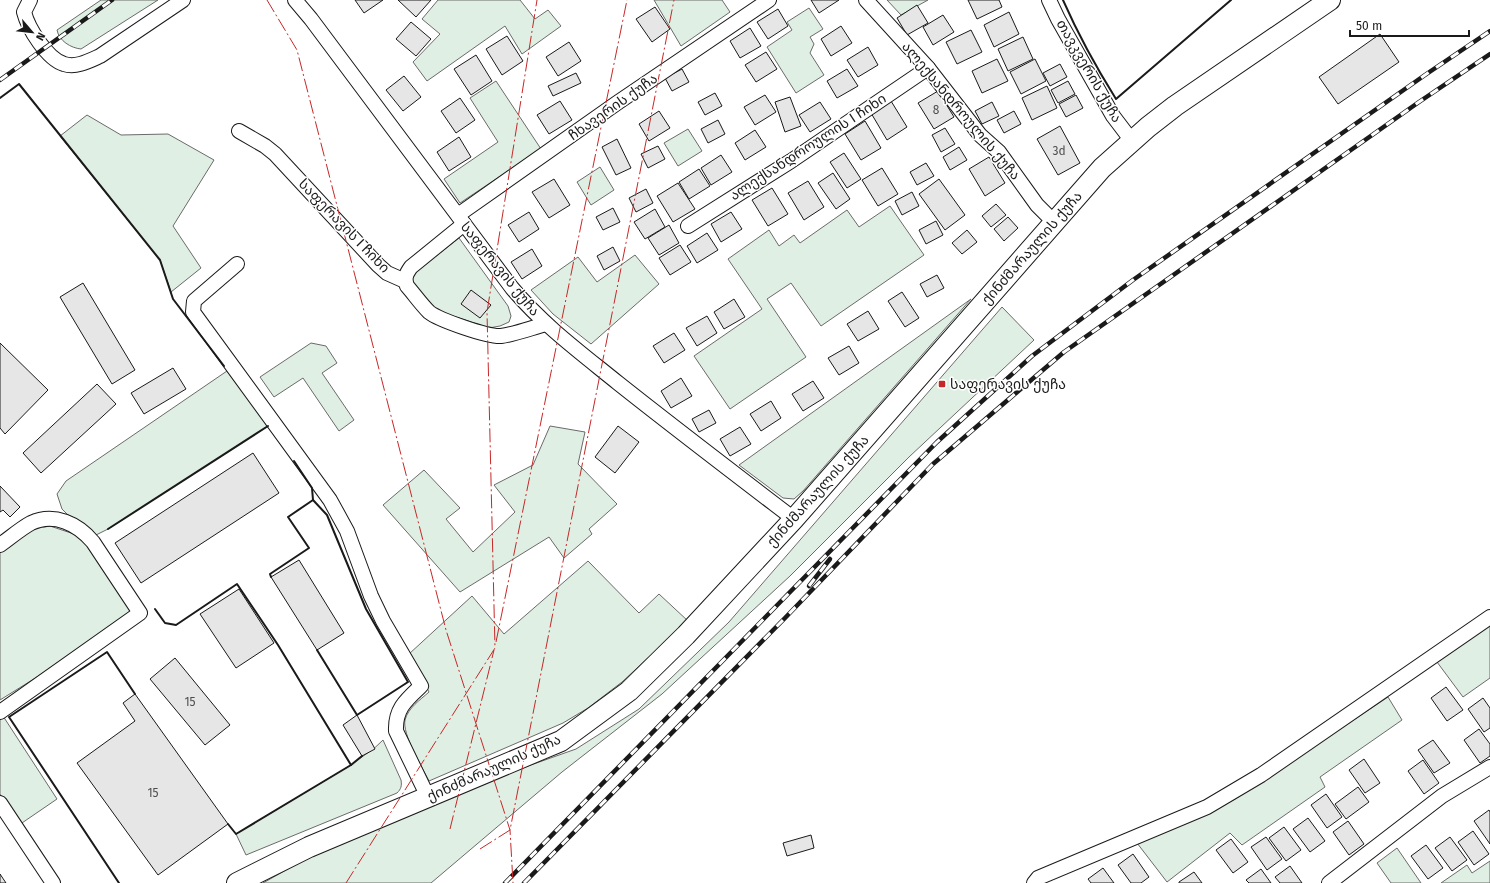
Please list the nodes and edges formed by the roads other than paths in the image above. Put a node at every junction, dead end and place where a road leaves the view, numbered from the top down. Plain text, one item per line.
1 (30, 0) edge
2 (183, 0) edge
3 (295, 0) edge
4 (769, 0) edge
5 (866, 0) edge
6 (1049, 0) edge
7 (1330, 0) edge
8 (928, 68) junction
9 (239, 131) dead end
10 (1132, 141) junction
11 (461, 220) junction
12 (1055, 223) junction
13 (688, 226) dead end
14 (237, 264) dead end
15 (405, 281) junction
16 (546, 324) junction
17 (794, 519) junction
18 (0, 545) edge
19 (1490, 617) edge
20 (0, 712) edge
21 (1490, 767) edge
22 (428, 797) junction
23 (0, 803) edge
24 (53, 883) edge
25 (237, 883) edge
26 (1034, 883) edge
27 (1329, 883) edge

1 - 2 street
3 - 11 street, საფერავის ქუჩა
4 - 11 street, ჩხავერის ქუჩა
5 - 8 street, ალექსანდროულის ქუჩა
6 - 10 street, თავკვერის ქუჩა
7 - 10 main road, ქინძმარაულის ქუჩა
8 - 12 street, ალექსანდროულის ქუჩა
8 - 13 street, ალექსანდროულის I ჩიხი
9 - 15 street, საფერავის I ჩიხი
10 - 12 main road, ქინძმარაულის ქუჩა
11 - 15 street, საფერავის I ჩიხი
11 - 16 street, საფერავის ქუჩა
12 - 17 main road, ქინძმარაულის ქუჩა
14 - 22 street
15 - 16 street
16 - 17 street, საფერავის ქუჩა
17 - 22 main road, ქინძმარაულის ქუჩა
18 - 20 street
19 - 26 street
21 - 27 street
22 - 25 main road, ქინძმარაულის ქუჩა
23 - 24 street

